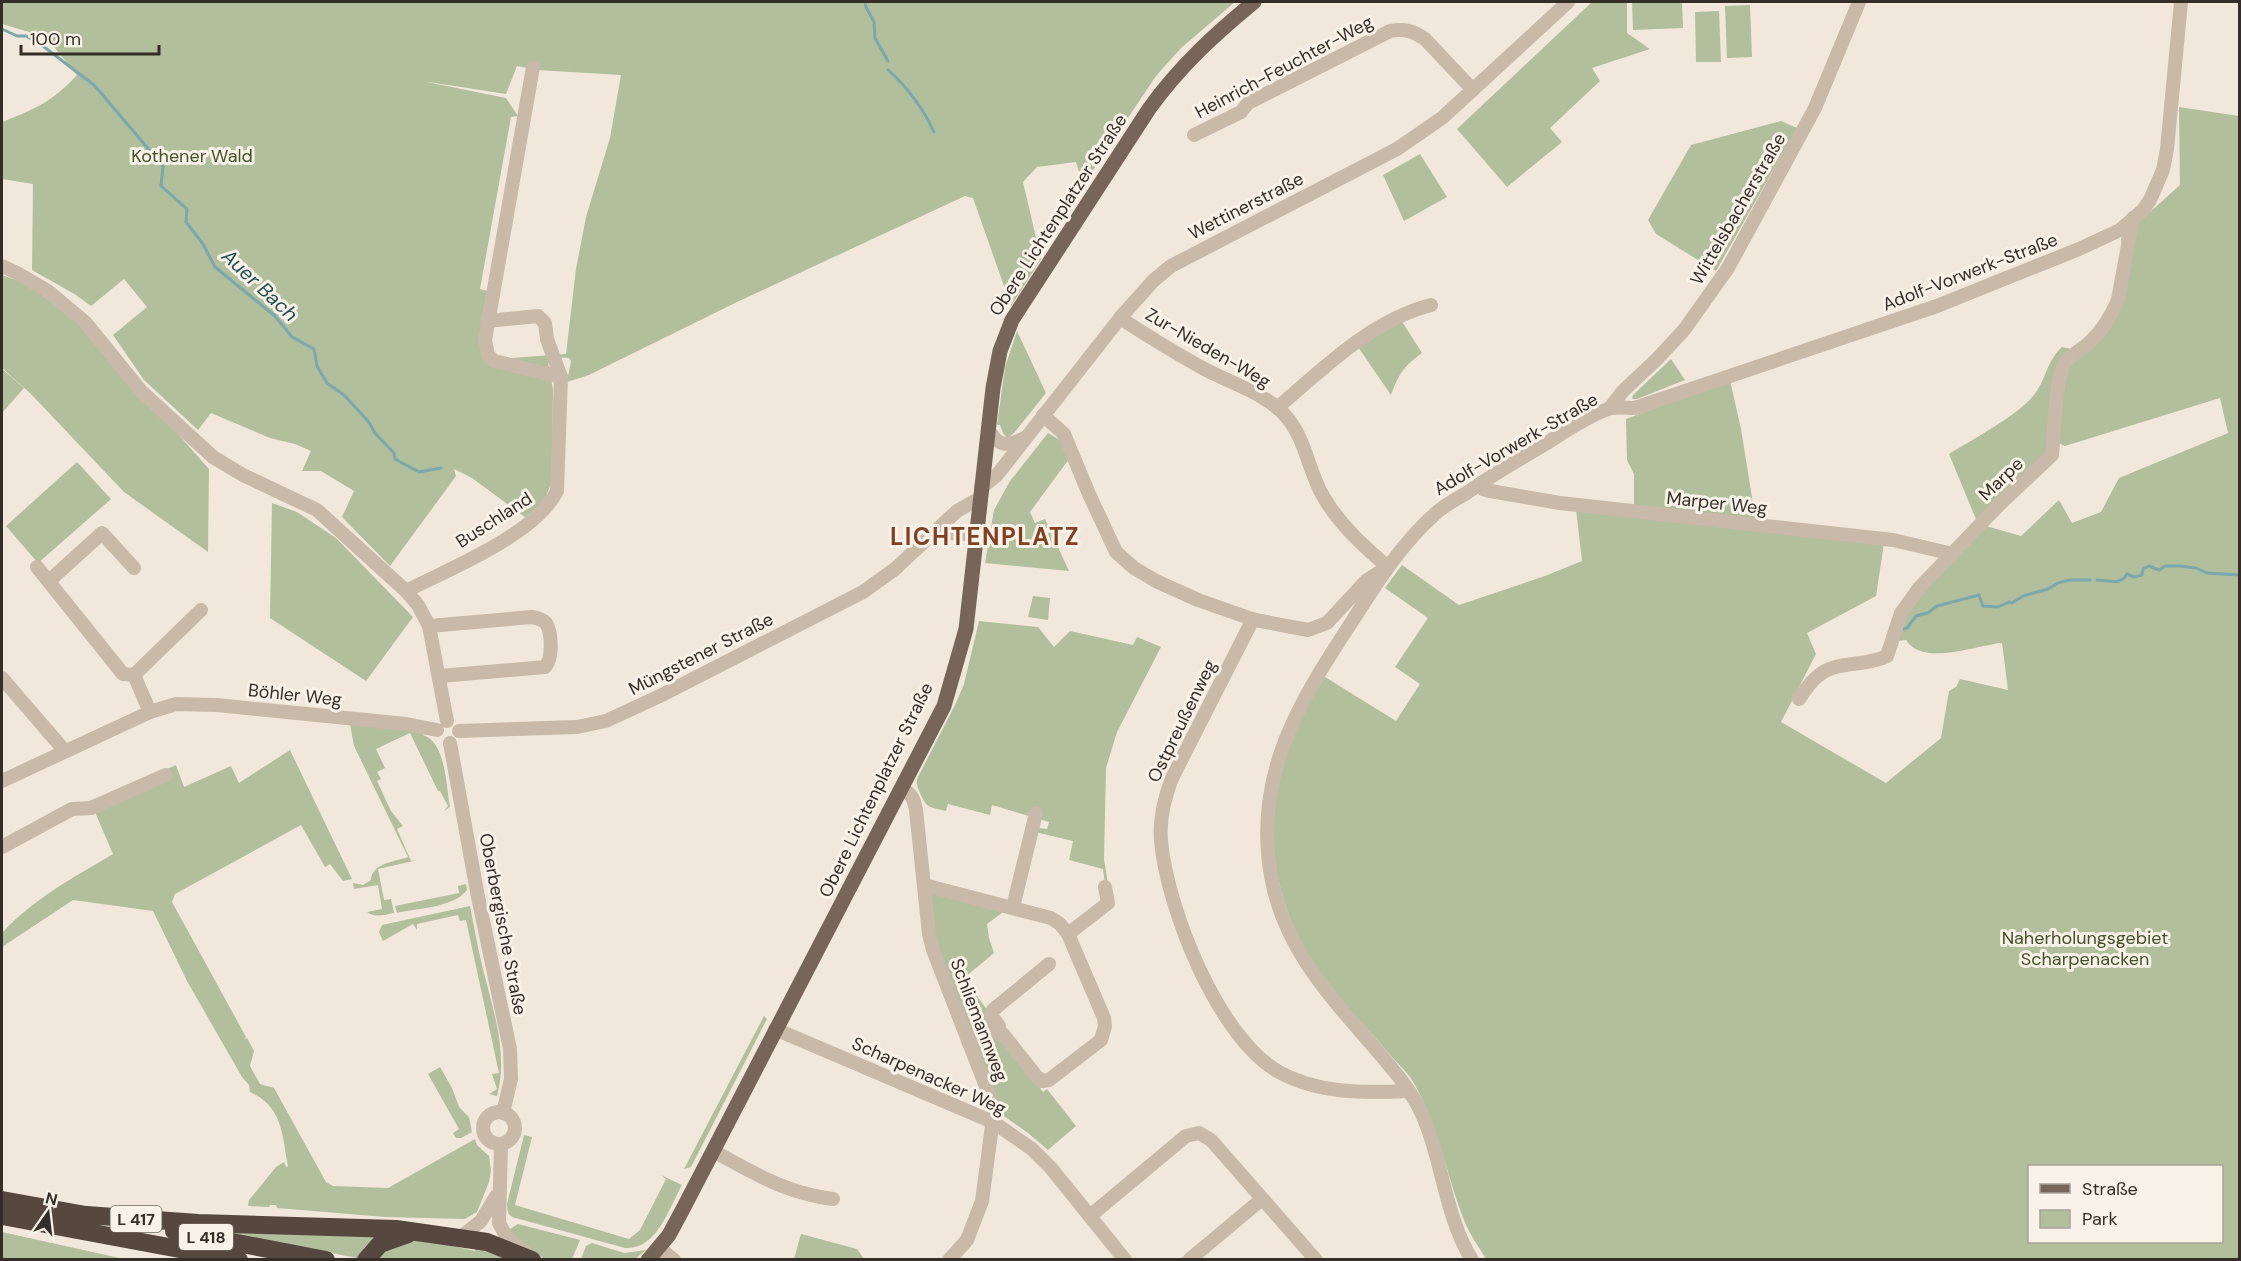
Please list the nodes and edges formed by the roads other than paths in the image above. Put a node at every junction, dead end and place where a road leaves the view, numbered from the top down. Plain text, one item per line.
1 (1254, 2) edge
2 (1568, 2) edge
3 (1859, 2) edge
4 (2181, 2) edge
5 (533, 67) dead end
6 (1473, 90) junction
7 (1194, 135) dead end
8 (2133, 218) junction
9 (2, 266) edge
10 (1431, 305) dead end
11 (1120, 318) junction
12 (487, 321) junction
13 (561, 377) junction
14 (1277, 408) junction
15 (1610, 408) junction
16 (1043, 415) junction
17 (988, 429) junction
18 (1025, 438) junction
19 (1479, 484) junction
20 (980, 493) junction
21 (932, 534) junction
22 (976, 536) junction
23 (1953, 554) junction
24 (37, 567) dead end
25 (1388, 567) junction
26 (134, 568) dead end
27 (49, 581) junction
28 (406, 591) junction
29 (201, 610) dead end
30 (1253, 619) junction
31 (429, 626) junction
32 (134, 675) junction
33 (440, 676) junction
34 (2, 678) edge
35 (1799, 699) dead end
36 (150, 712) junction
37 (442, 726) junction
38 (459, 731) junction
39 (450, 743) junction
40 (64, 750) junction
41 (166, 775) dead end
42 (2, 781) edge
43 (902, 789) junction
44 (1038, 821) dead end
45 (2, 847) edge
46 (924, 885) junction
47 (1105, 887) dead end
48 (1013, 907) junction
49 (1068, 934) junction
50 (1049, 964) dead end
51 (775, 1029) junction
52 (998, 1032) junction
53 (968, 1041) junction
54 (1408, 1091) junction
55 (503, 1113) junction
56 (993, 1122) junction
57 (501, 1144) junction
58 (712, 1151) junction
59 (498, 1192) junction
60 (833, 1199) dead end
61 (1262, 1199) junction
62 (2, 1200) edge
63 (86, 1215) junction
64 (2, 1216) edge
65 (1090, 1216) junction
66 (412, 1233) junction
67 (461, 1237) junction
68 (125, 1239) junction
69 (659, 1248) junction
70 (170, 1260) edge
71 (239, 1260) edge
72 (327, 1260) edge
73 (366, 1260) edge
74 (532, 1260) edge
75 (648, 1260) edge
76 (674, 1260) edge
77 (949, 1260) edge
78 (1125, 1260) edge
79 (1189, 1260) edge
80 (1316, 1260) edge
81 (1472, 1260) edge

1 - 17 main road, Obere Lichtenplatzer Straße
2 - 6 street, Wettinerstraße
3 - 15 street, Wittelsbacherstraße
4 - 8 street, Adolf-Vorwerk-Straße
5 - 12 street
6 - 7 street, Heinrich-Feuchter-Weg
6 - 11 street, Wettinerstraße
8 - 15 street, Adolf-Vorwerk-Straße
8 - 23 street, Marpe
9 - 28 street
10 - 14 street, Zur-Nieden-Weg
11 - 14 street, Zur-Nieden-Weg
11 - 16 street, Wettinerstraße
12 - 13 street
12 - 13 street, Buschland
13 - 28 street, Buschland
14 - 25 street, Zur-Nieden-Weg
15 - 19 street, Adolf-Vorwerk-Straße
16 - 18 street, Wettinerstraße
16 - 30 street
17 - 18 street
17 - 20 main road, Obere Lichtenplatzer Straße
18 - 20 street, Wettinerstraße
19 - 23 street, Marper Weg
19 - 25 street, Adolf-Vorwerk-Straße
20 - 21 street, Müngstener Straße
20 - 22 main road, Obere Lichtenplatzer Straße
21 - 22 street
21 - 38 street, Müngstener Straße
22 - 43 main road, Obere Lichtenplatzer Straße
23 - 35 street, Marpe
24 - 27 street
25 - 30 street
25 - 54 street, Adolf-Vorwerk-Straße
26 - 27 street
27 - 32 street
28 - 31 street
29 - 32 street
30 - 54 street, Ostpreußenweg
31 - 33 street
31 - 33 street
32 - 36 street
33 - 37 street
34 - 40 street
36 - 37 street, Böhler Weg
36 - 40 street, Böhler Weg
37 - 38 street
37 - 39 street
38 - 39 street
39 - 55 street, Oberbergische Straße
40 - 42 street, Böhler Weg
41 - 45 street
43 - 46 street, Schliemannweg
43 - 51 main road, Obere Lichtenplatzer Straße
44 - 48 street
46 - 48 street
46 - 53 street, Schliemannweg
47 - 49 street
48 - 49 street
49 - 52 street
50 - 52 street
51 - 56 street, Scharpenacker Weg
51 - 58 main road, Obere Lichtenplatzer Straße
52 - 53 street
53 - 56 street, Schliemannweg
54 - 81 street, Adolf-Vorwerk-Straße
55 - 57 street
55 - 57 street
56 - 65 street, Scharpenacker Weg
56 - 77 street, Schliemannweg
57 - 59 street
58 - 60 street
58 - 69 main road, Obere Lichtenplatzer Straße
59 - 67 street
59 - 74 street
61 - 65 street
61 - 79 street
61 - 80 street
62 - 63 highway, L 418
63 - 66 highway, L 417
63 - 72 highway, L 418
64 - 68 highway, L 418
65 - 78 street, Scharpenacker Weg
66 - 67 highway, L 417
66 - 73 highway, L 417
67 - 74 highway, L 417
68 - 70 highway, L 417
68 - 71 highway, L 418
69 - 75 main road, Obere Lichtenplatzer Straße
69 - 76 street

